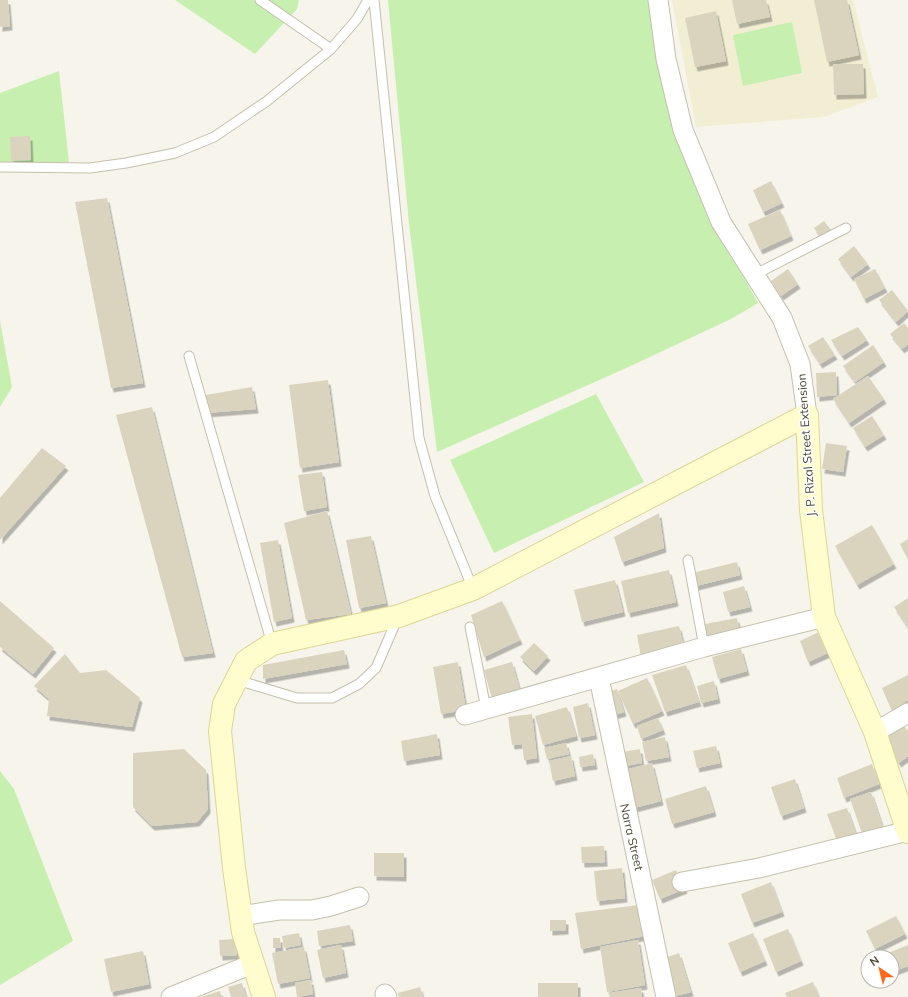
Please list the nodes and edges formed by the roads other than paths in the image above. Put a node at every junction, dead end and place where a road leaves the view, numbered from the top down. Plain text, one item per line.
1 (260, 0) edge
2 (368, 0) edge
3 (374, 0) edge
4 (658, 0) edge
5 (331, 49) junction
6 (1, 167) edge
7 (846, 228) dead end
8 (754, 275) junction
9 (189, 356) dead end
10 (807, 415) junction
11 (688, 560) dead end
12 (473, 589) junction
13 (399, 616) junction
14 (824, 618) junction
15 (470, 627) dead end
16 (272, 644) junction
17 (704, 647) junction
18 (599, 678) junction
19 (235, 679) junction
20 (486, 709) junction
21 (908, 713) edge
22 (465, 715) dead end
23 (875, 732) junction
24 (908, 831) edge
25 (682, 882) dead end
26 (359, 897) dead end
27 (240, 916) junction
28 (252, 964) junction
29 (171, 997) edge
30 (264, 997) edge
31 (666, 997) edge

1 - 5 lane
2 - 5 lane
3 - 12 lane
4 - 8 street, J. P. Rizal Street Extension
5 - 6 lane
7 - 8 lane
8 - 10 street, J. P. Rizal Street Extension
9 - 16 lane
10 - 12 street
10 - 14 street, J. P. Rizal Street Extension
11 - 17 lane
12 - 13 street
13 - 16 street
13 - 19 lane
14 - 17 street
14 - 23 street, J. P. Rizal Street Extension
15 - 20 lane
16 - 19 street
17 - 18 street
18 - 20 street
18 - 31 street, Narra Street
19 - 27 street
20 - 22 street
21 - 23 street
23 - 24 street, J. P. Rizal Street Extension
24 - 25 street
26 - 27 street
27 - 28 street
28 - 29 street
28 - 30 street

